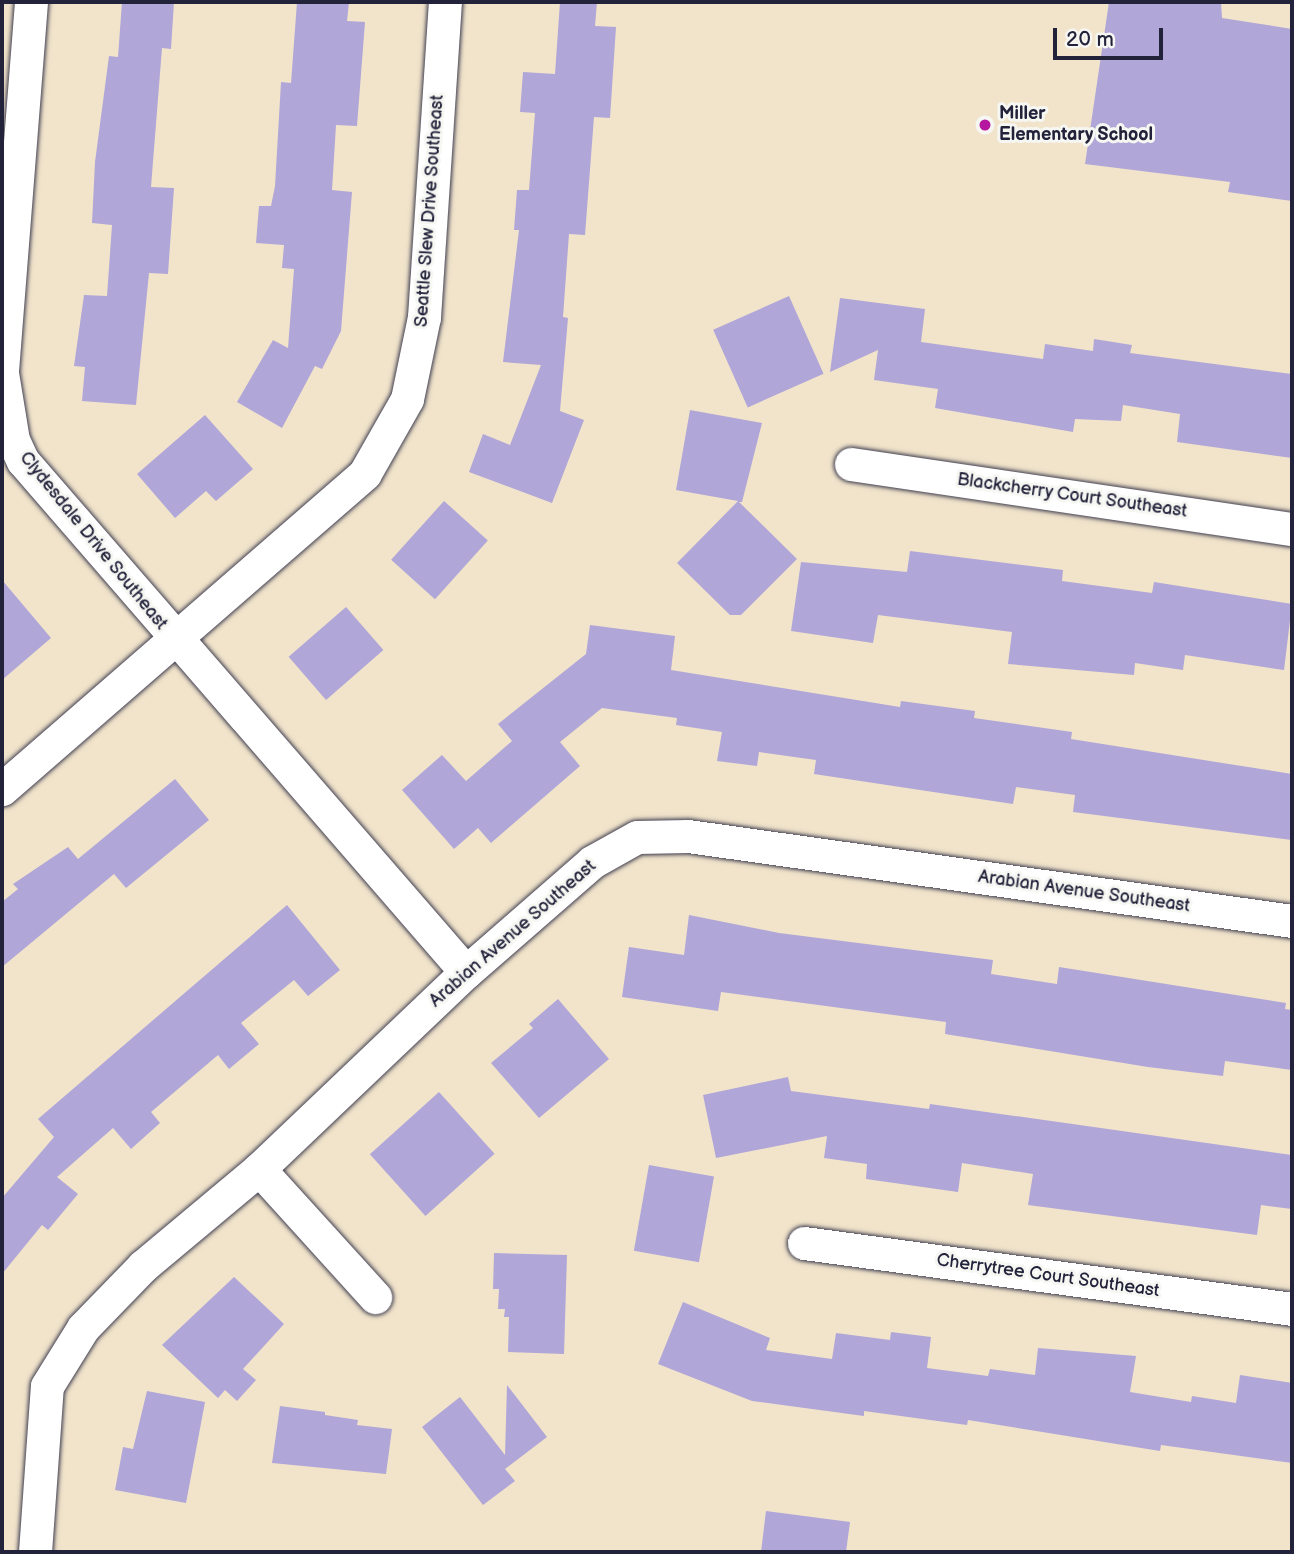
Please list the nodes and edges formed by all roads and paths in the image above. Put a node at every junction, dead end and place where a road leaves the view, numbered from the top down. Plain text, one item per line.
1 (31, 2) edge
2 (445, 2) edge
3 (851, 464) dead end
4 (1292, 529) edge
5 (174, 640) junction
6 (2, 789) edge
7 (1292, 921) edge
8 (466, 972) junction
9 (259, 1169) junction
10 (804, 1243) dead end
11 (375, 1297) dead end
12 (1292, 1309) edge
13 (35, 1552) edge

1 - 5 street, Clydesdale Drive Southeast
2 - 5 street, Seattle Slew Drive Southeast
3 - 4 street, Blackcherry Court Southeast
5 - 6 street, Seattle Slew Drive Southeast
5 - 8 street, Clydesdale Drive Southeast
7 - 8 street, Arabian Avenue Southeast
8 - 9 street, Arabian Avenue Southeast
9 - 11 street
9 - 13 street, Arabian Avenue Southeast
10 - 12 street, Cherrytree Court Southeast

